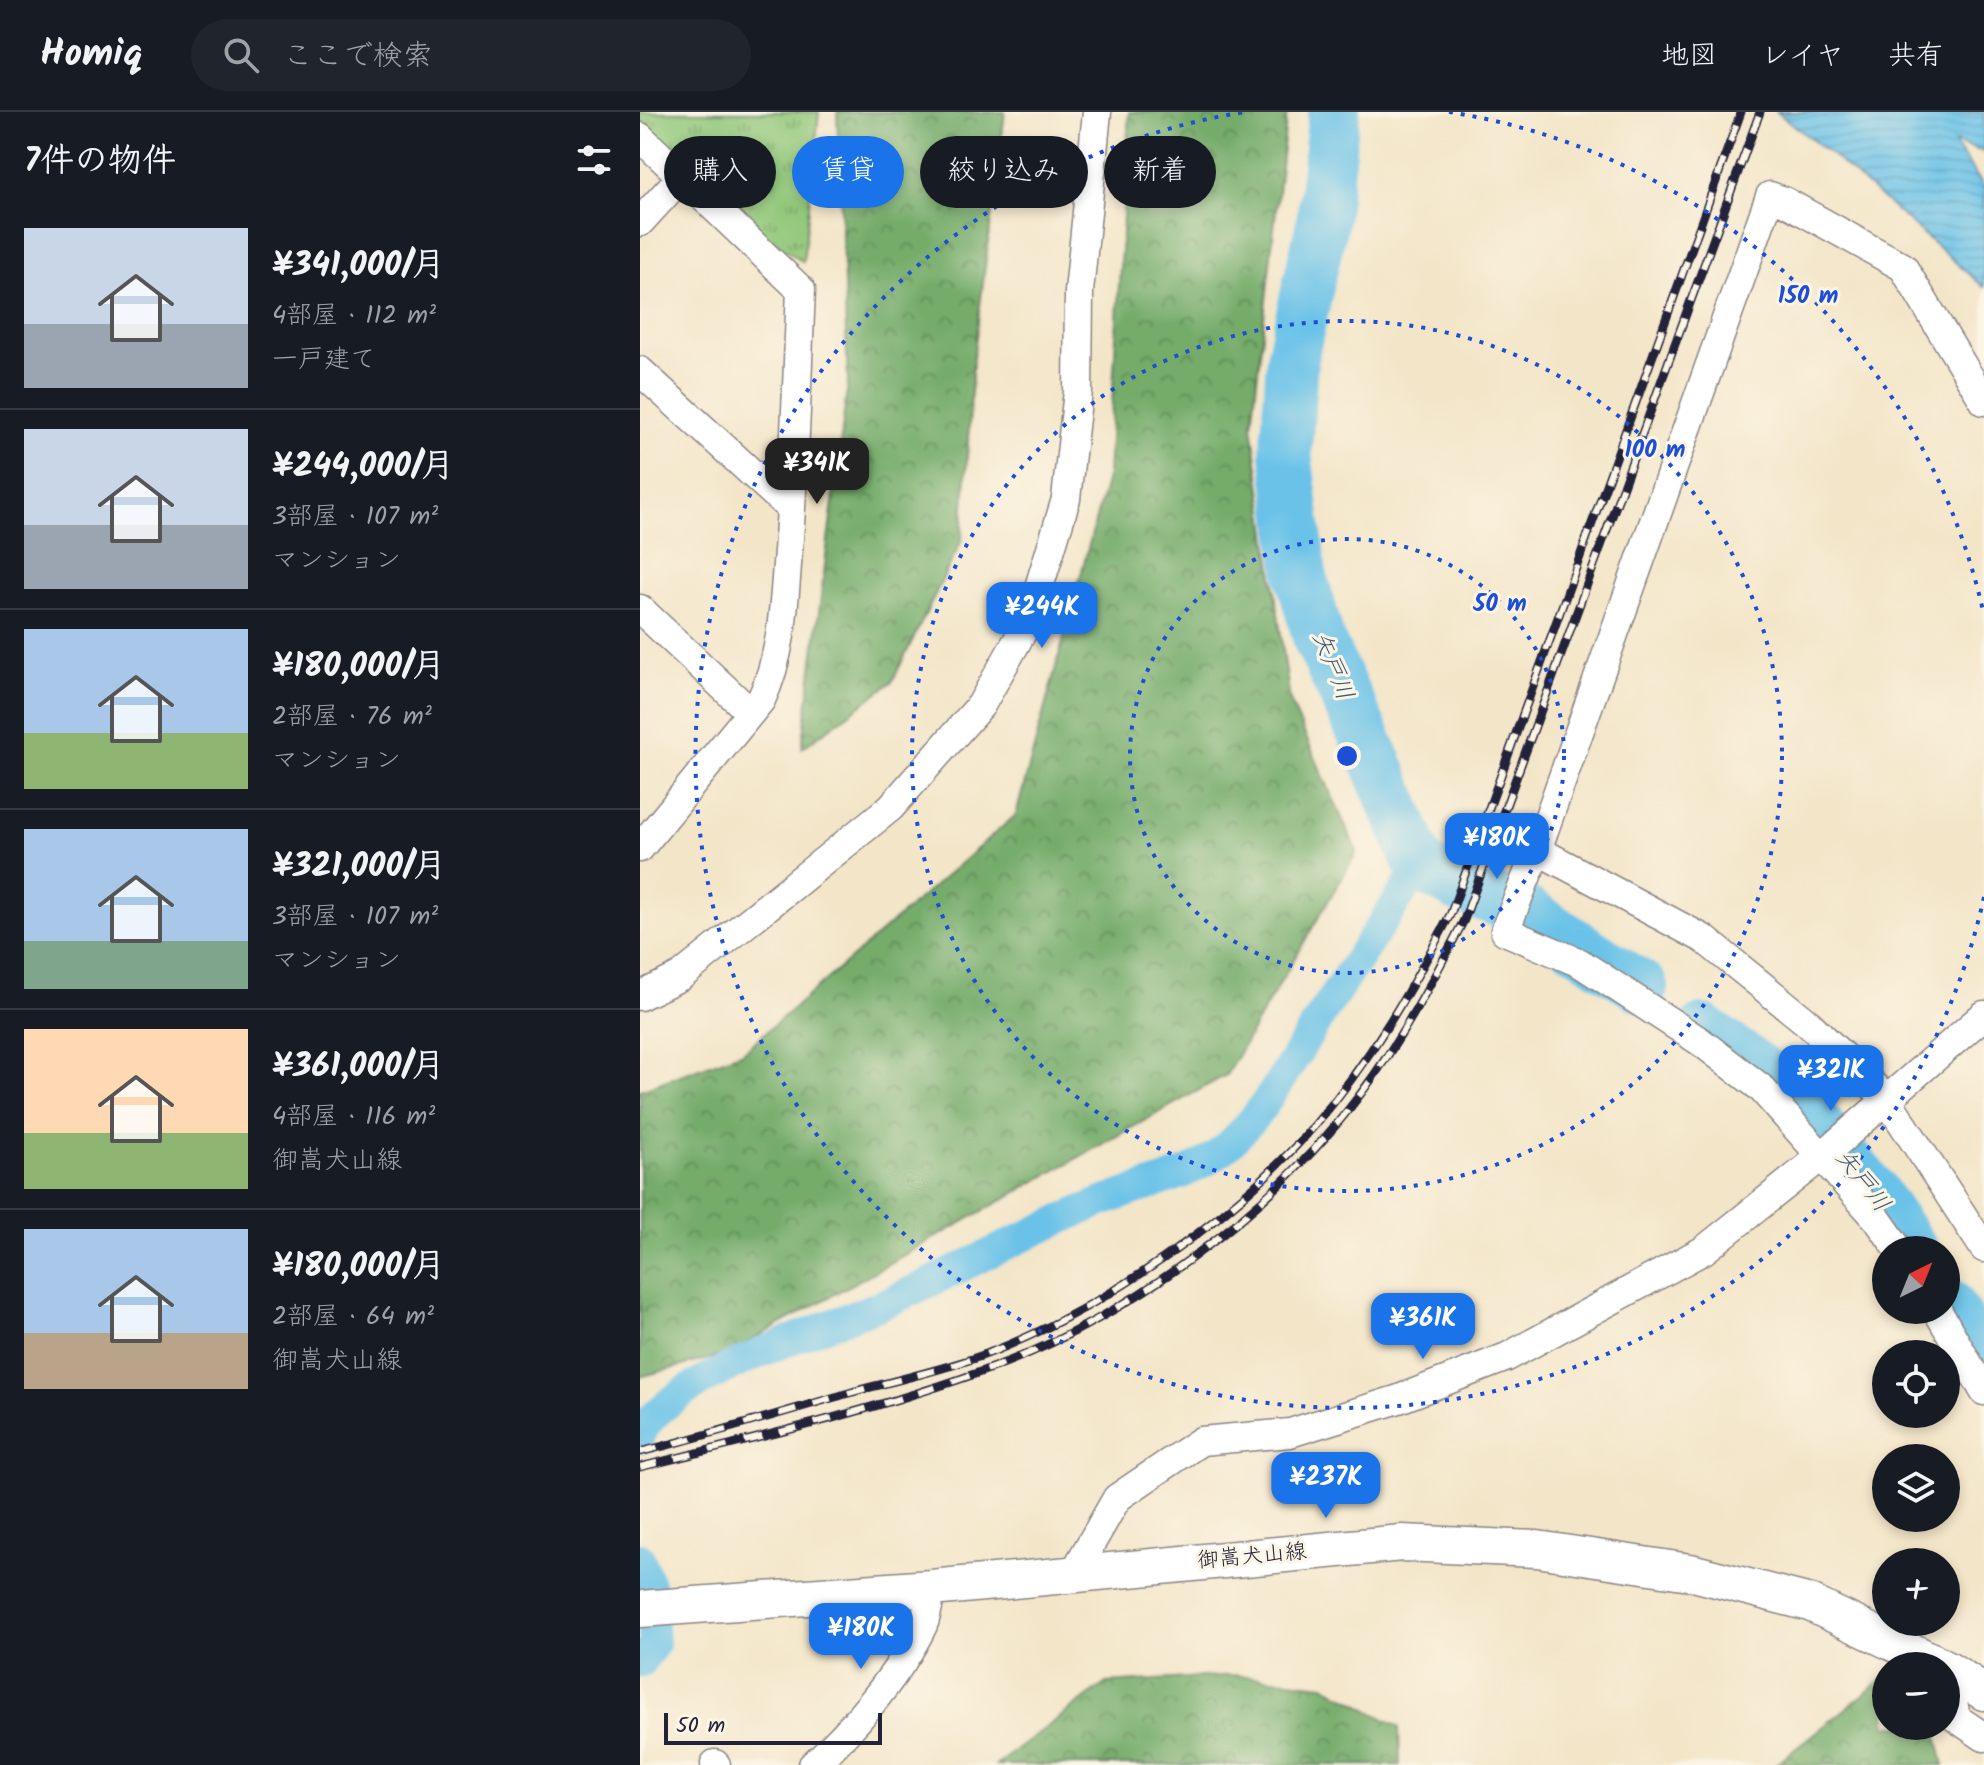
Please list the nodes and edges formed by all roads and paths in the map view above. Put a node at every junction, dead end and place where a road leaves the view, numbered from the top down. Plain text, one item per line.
1 (1097, 112) edge
2 (640, 137) edge
3 (664, 159) edge
4 (664, 196) edge
5 (715, 208) edge
6 (640, 222) edge
7 (640, 371) edge
8 (1984, 401) edge
9 (791, 509) junction
10 (640, 609) edge
11 (750, 712) junction
12 (641, 846) edge
13 (1537, 850) junction
14 (640, 996) edge
15 (1984, 1015) edge
16 (1880, 1103) junction
17 (1822, 1156) junction
18 (1889, 1236) edge
19 (1984, 1248) edge
20 (1945, 1324) edge
21 (1984, 1391) edge
22 (1074, 1573) junction
23 (931, 1588) junction
24 (640, 1609) edge
25 (1913, 1652) edge
26 (1960, 1677) edge
27 (1984, 1692) edge
28 (1960, 1721) edge
29 (1984, 1737) edge
30 (813, 1765) edge

1 - 14 street
2 - 3 street
4 - 6 street
5 - 9 street
7 - 9 street
8 - 13 street
9 - 11 street
10 - 11 street
11 - 12 street
13 - 16 street
13 - 17 street
15 - 16 street
16 - 17 street
16 - 19 street
17 - 18 street
17 - 22 street
20 - 21 street
22 - 23 main road, 御嵩犬山線
22 - 25 main road, 御嵩犬山線
23 - 24 main road, 御嵩犬山線
23 - 30 street
26 - 27 main road, 御嵩犬山線
28 - 29 street

